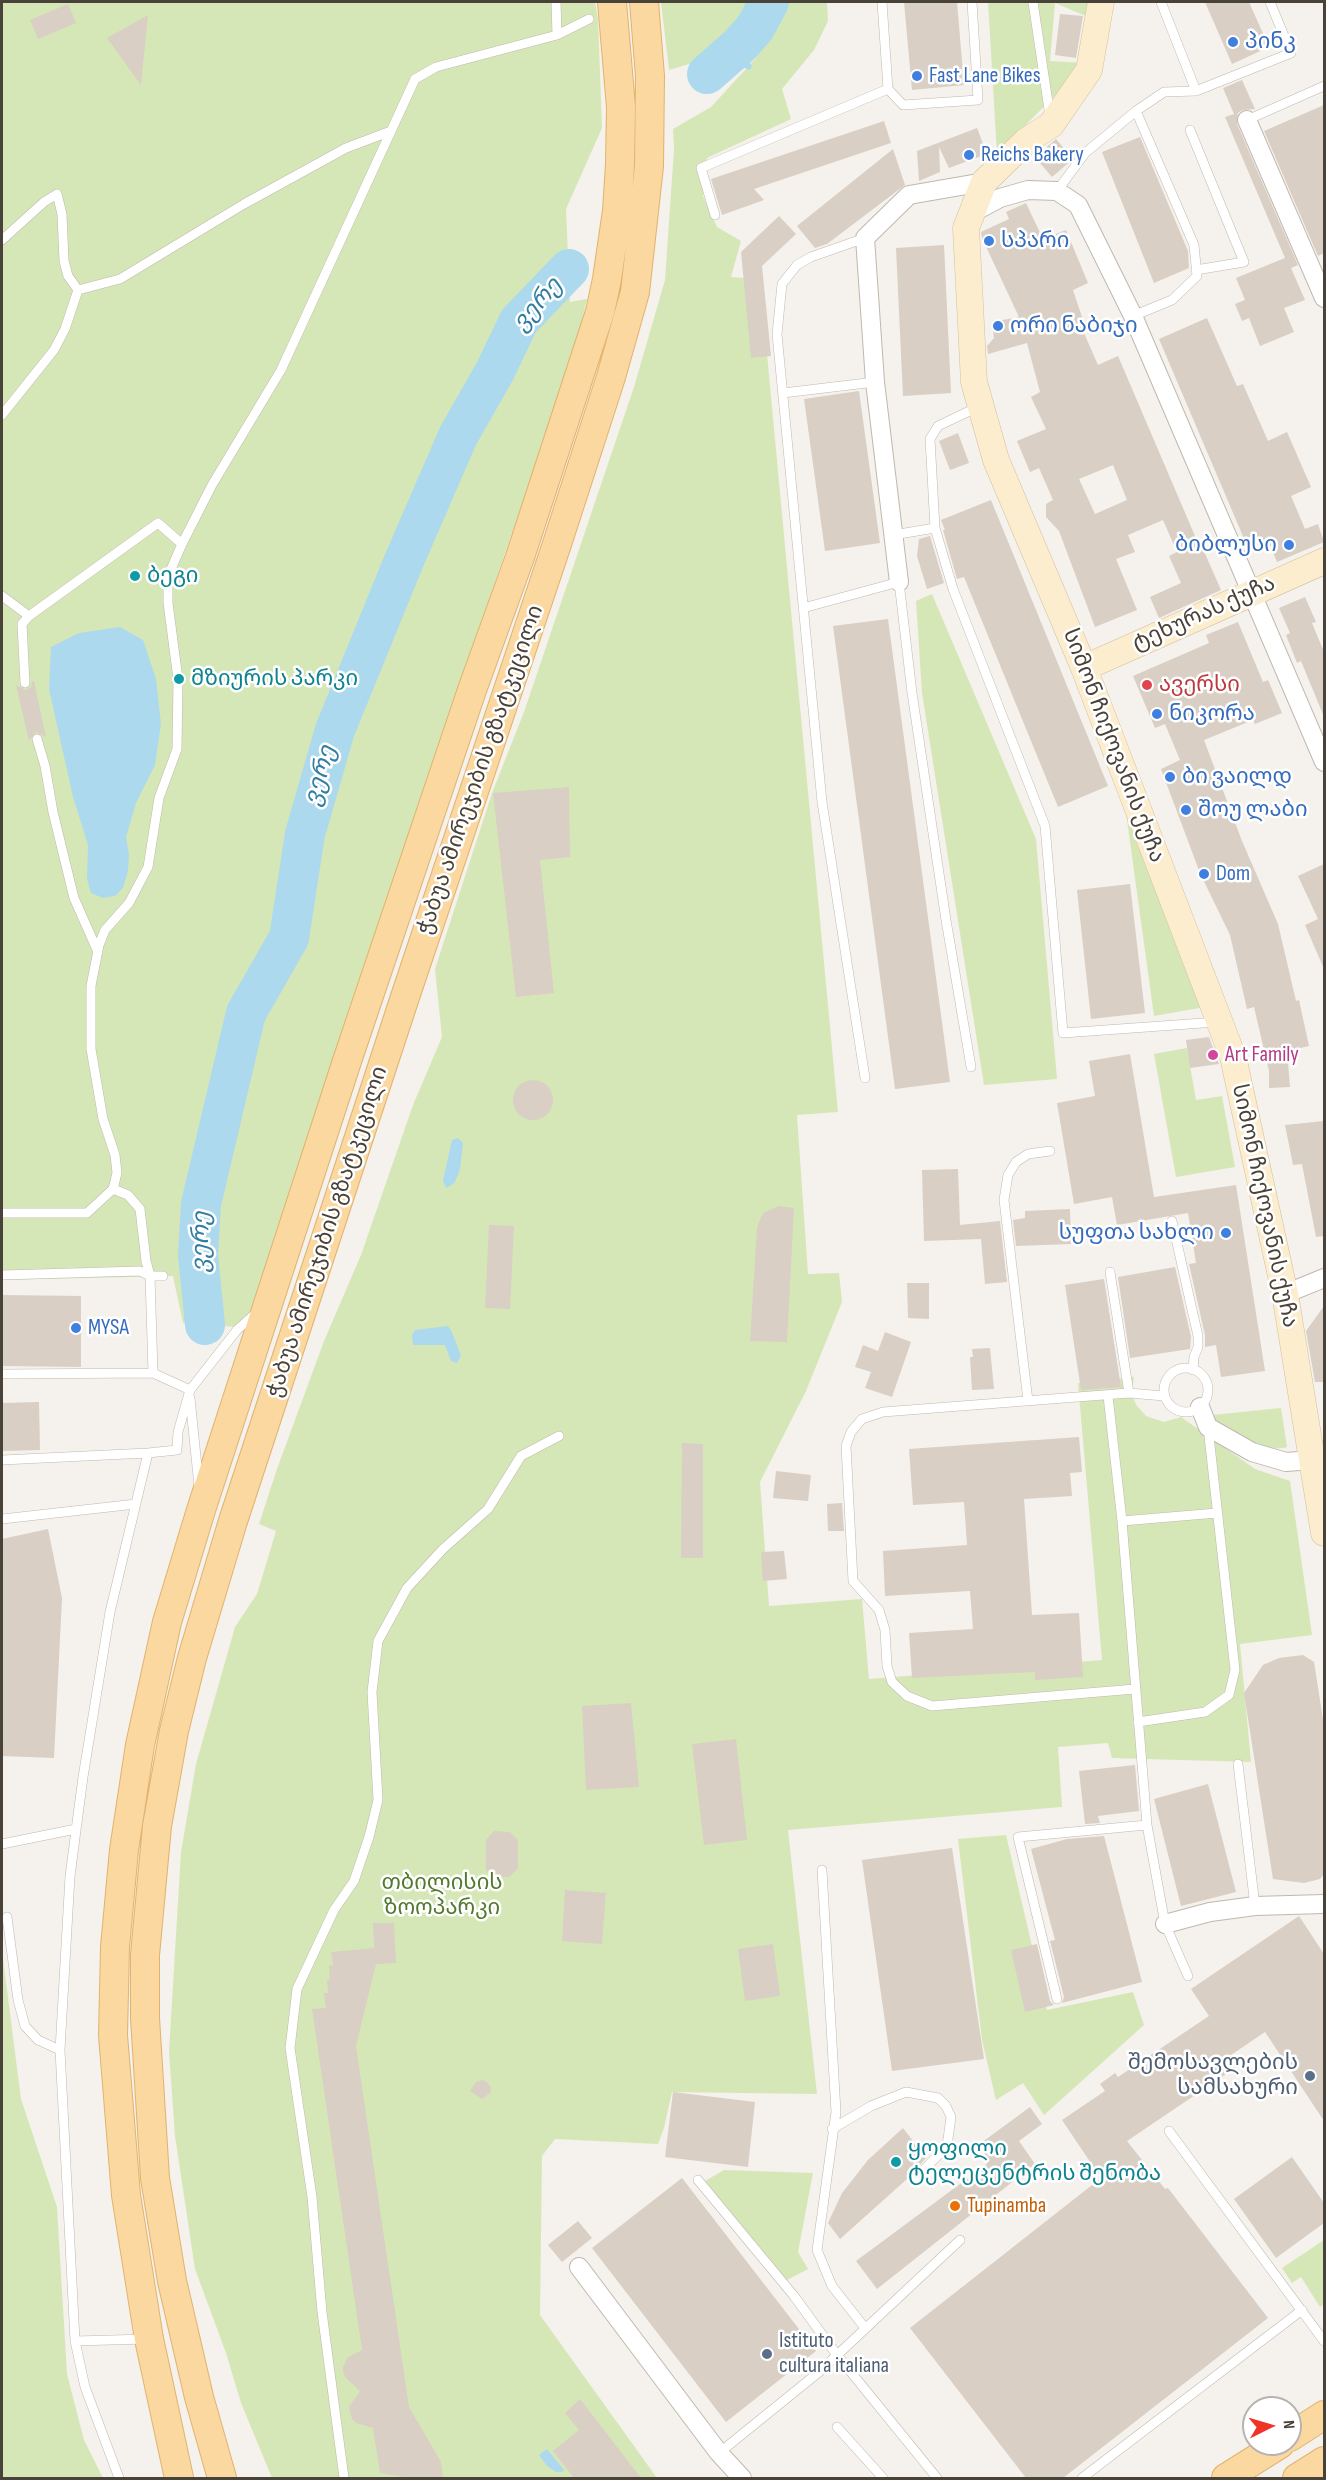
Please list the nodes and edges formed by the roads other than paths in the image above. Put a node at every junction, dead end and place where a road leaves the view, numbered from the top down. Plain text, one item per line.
1 (556, 2) edge
2 (612, 2) edge
3 (644, 2) edge
4 (882, 2) edge
5 (972, 2) edge
6 (1033, 2) edge
7 (1101, 2) edge
8 (1161, 2) edge
9 (1270, 2) edge
10 (589, 19) dead end
11 (557, 35) junction
12 (1324, 86) edge
13 (888, 89) junction
14 (1196, 91) junction
15 (1136, 111) junction
16 (1247, 120) joint
17 (1051, 124) junction
18 (1190, 130) dead end
19 (391, 131) junction
20 (984, 182) junction
21 (1057, 191) junction
22 (715, 214) dead end
23 (970, 214) junction
24 (866, 238) junction
25 (2, 240) edge
26 (1196, 270) junction
27 (78, 290) junction
28 (1324, 298) edge
29 (1133, 316) junction
30 (875, 382) junction
31 (783, 393) junction
32 (981, 406) junction
33 (2, 415) edge
34 (935, 528) junction
35 (893, 535) junction
36 (182, 544) junction
37 (1324, 561) edge
38 (899, 582) junction
39 (1252, 593) junction
40 (2, 596) edge
41 (803, 608) junction
42 (29, 616) junction
43 (1084, 668) junction
44 (25, 683) dead end
45 (37, 739) dead end
46 (1324, 762) edge
47 (98, 952) junction
48 (1220, 1022) junction
49 (971, 1067) dead end
50 (865, 1078) dead end
51 (1050, 1151) dead end
52 (113, 1189) junction
53 (2, 1213) edge
54 (1172, 1221) dead end
55 (1110, 1272) dead end
56 (2, 1275) edge
57 (150, 1276) junction
58 (163, 1276) dead end
59 (1324, 1278) edge
60 (1285, 1294) junction
61 (268, 1305) junction
62 (1193, 1370) junction
63 (153, 1373) junction
64 (2, 1374) edge
65 (190, 1390) junction
66 (1129, 1393) junction
67 (1108, 1396) junction
68 (1164, 1396) junction
69 (1028, 1401) junction
70 (1200, 1407) junction
71 (1208, 1427) junction
72 (559, 1436) dead end
73 (148, 1453) junction
74 (2, 1460) edge
75 (1312, 1461) junction
76 (136, 1504) junction
77 (201, 1510) junction
78 (1217, 1513) junction
79 (2, 1519) edge
80 (1122, 1521) junction
81 (1324, 1533) edge
82 (1136, 1689) junction
83 (1138, 1722) junction
84 (1238, 1764) dead end
85 (1148, 1826) junction
86 (76, 1829) junction
87 (2, 1844) edge
88 (822, 1870) dead end
89 (1324, 1904) edge
90 (1255, 1906) junction
91 (7, 1917) dead end
92 (1165, 1924) junction
93 (1188, 1976) dead end
94 (1057, 1999) dead end
95 (60, 2050) junction
96 (832, 2129) junction
97 (1169, 2131) dead end
98 (698, 2180) dead end
99 (913, 2181) dead end
100 (960, 2240) dead end
101 (579, 2267) dead end
102 (1302, 2310) junction
103 (865, 2328) junction
104 (149, 2339) junction
105 (75, 2341) junction
106 (1324, 2341) edge
107 (837, 2355) junction
108 (1324, 2415) edge
109 (837, 2427) dead end
110 (1302, 2429) edge
111 (719, 2453) junction
112 (1261, 2456) edge
113 (1324, 2461) edge
114 (119, 2478) edge
115 (179, 2478) edge
116 (222, 2478) edge
117 (344, 2478) edge
118 (742, 2478) edge
119 (883, 2478) edge
120 (937, 2478) edge
121 (1082, 2478) edge
122 (1226, 2478) edge
123 (1297, 2478) edge

1 - 11 lane
2 - 61 main road, ჭაბუა ამირეჯიბის გზატკეცილი
3 - 116 main road, ჭაბუა ამირეჯიბის გზატკეცილი
4 - 13 lane
5 - 13 lane
6 - 17 lane
7 - 17 street, სიმონ ჩიქოვანის ქუჩა
8 - 14 lane
9 - 14 lane
10 - 11 lane
11 - 19 lane
12 - 16 lane
13 - 22 lane
14 - 15 lane
15 - 21 lane
15 - 26 lane
16 - 28 street
17 - 20 street, სიმონ ჩიქოვანის ქუჩა
18 - 26 lane
19 - 27 lane
19 - 36 lane
20 - 23 street, სიმონ ჩიქოვანის ქუჩა
20 - 24 street
21 - 23 street
21 - 29 street
23 - 32 street, სიმონ ჩიქოვანის ქუჩა
24 - 30 street
24 - 31 lane
25 - 27 lane
26 - 29 lane
27 - 33 lane
29 - 39 street
30 - 31 lane
30 - 35 street
31 - 41 lane
32 - 34 lane
32 - 43 street, სიმონ ჩიქოვანის ქუჩა
34 - 35 lane
34 - 48 lane
35 - 38 street
36 - 42 lane
36 - 47 lane
37 - 39 street, ტეხურას ქუჩა
38 - 41 lane
38 - 49 lane
39 - 43 street, ტეხურას ქუჩა
39 - 46 street
40 - 42 lane
41 - 50 lane
42 - 44 lane
43 - 48 street, სიმონ ჩიქოვანის ქუჩა
45 - 47 lane
47 - 52 lane
48 - 60 street, სიმონ ჩიქოვანის ქუჩა
51 - 69 lane
52 - 53 lane
52 - 57 lane
54 - 62 lane
55 - 66 lane
56 - 57 lane
57 - 58 lane
57 - 63 lane
59 - 60 street
60 - 75 street, სიმონ ჩიქოვანის ქუჩა
61 - 65 lane
61 - 77 main road, ჭაბუა ამირეჯიბის გზატკეცილი
62 - 68 lane
62 - 70 lane
63 - 64 lane
63 - 65 lane
65 - 73 lane
65 - 77 lane
66 - 67 lane
66 - 68 lane
67 - 69 lane
67 - 80 lane
68 - 70 lane
69 - 82 lane
70 - 71 street
71 - 75 street
71 - 78 lane
72 - 117 lane
73 - 74 lane
73 - 76 lane
75 - 81 street, სიმონ ჩიქოვანის ქუჩა
76 - 79 lane
76 - 86 lane
77 - 104 main road, ჭაბუა ამირეჯიბის გზატკეცილი
78 - 80 lane
78 - 83 lane
80 - 82 lane
82 - 83 lane
83 - 85 lane
84 - 90 lane
85 - 92 lane
85 - 94 lane
86 - 87 lane
86 - 95 lane
88 - 96 lane
89 - 90 street
90 - 92 street
91 - 95 lane
92 - 93 lane
95 - 105 lane
96 - 99 lane
96 - 103 lane
97 - 102 lane
98 - 107 lane
100 - 103 lane
101 - 111 street
102 - 106 lane
102 - 121 lane
103 - 107 lane
104 - 105 lane
104 - 115 main road, ჭაბუა ამირეჯიბის გზატკეცილი
105 - 114 lane
107 - 111 lane
107 - 120 lane
108 - 110 main road
109 - 119 lane
111 - 118 street
112 - 122 main road
113 - 123 main road

